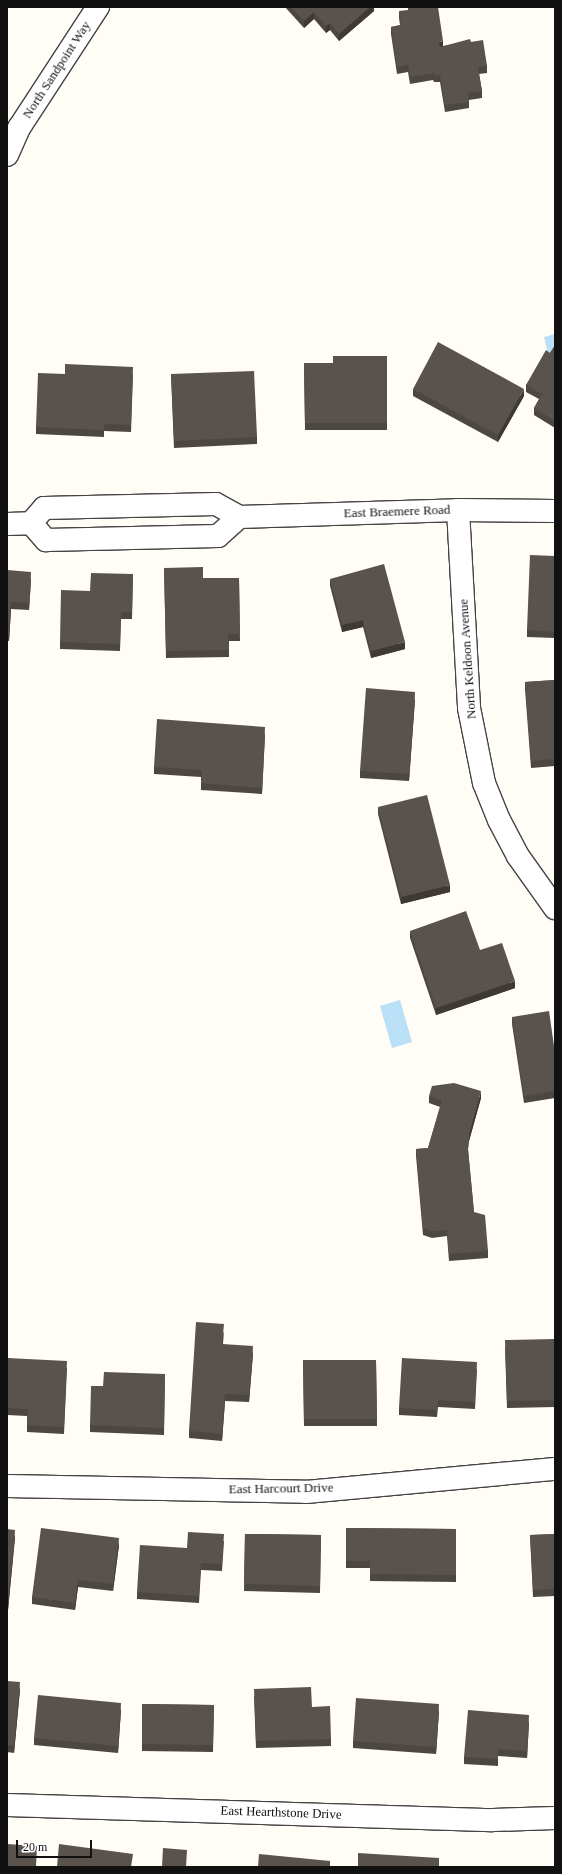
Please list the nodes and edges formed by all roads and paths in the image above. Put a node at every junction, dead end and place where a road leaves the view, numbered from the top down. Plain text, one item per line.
1 (98, 7) edge
2 (7, 155) edge
3 (458, 510) junction
4 (555, 511) edge
5 (239, 517) junction
6 (31, 523) junction
7 (7, 524) edge
8 (555, 908) edge
9 (555, 1469) edge
10 (7, 1486) edge
11 (7, 1805) edge
12 (555, 1818) edge

1 - 2 street, North Sandpoint Way
3 - 4 street, East Braemere Road
3 - 5 street, East Braemere Road
3 - 8 street, North Keldoon Avenue
5 - 6 street
5 - 6 street
6 - 7 street
9 - 10 street, East Harcourt Drive
11 - 12 street, East Hearthstone Drive

